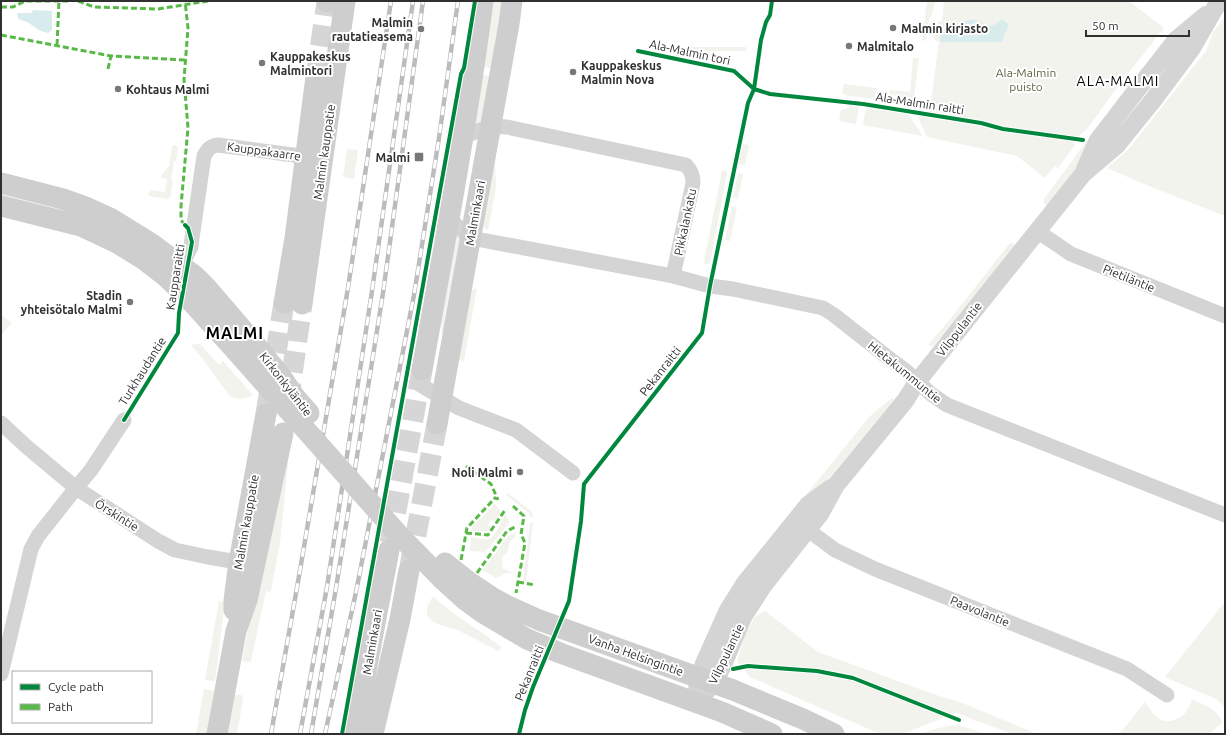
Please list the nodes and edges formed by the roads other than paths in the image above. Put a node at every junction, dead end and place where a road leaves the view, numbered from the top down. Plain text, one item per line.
1 (333, 1) edge
2 (483, 1) edge
3 (512, 1) edge
4 (1217, 4) edge
5 (316, 77) tunnel mouth
6 (490, 126) junction
7 (463, 137) junction
8 (315, 158) junction
9 (1, 183) edge
10 (1, 206) edge
11 (449, 219) junction
12 (1037, 231) junction
13 (471, 238) junction
14 (181, 266) junction
15 (673, 276) junction
16 (293, 303) tunnel mouth
17 (1225, 316) edge
18 (229, 329) junction
19 (420, 377) joint
20 (917, 382) junction
21 (442, 398) junction
22 (266, 414) tunnel mouth
23 (124, 420) dead end
24 (1, 423) edge
25 (437, 424) tunnel mouth
26 (283, 433) dead end
27 (573, 474) dead end
28 (76, 488) junction
29 (1225, 516) edge
30 (802, 525) junction
31 (389, 550) tunnel mouth
32 (247, 563) junction
33 (409, 570) tunnel mouth
34 (443, 571) junction
35 (1, 674) edge
36 (706, 680) junction
37 (1167, 695) dead end
38 (696, 702) junction
39 (217, 734) edge
40 (354, 734) edge
41 (373, 734) edge
42 (772, 734) edge
43 (834, 734) edge

1 - 8 main road, Malmin kauppatie
2 - 7 main road, Malminkaari
3 - 6 main road, Malminkaari
4 - 12 street, Vilppulantie
5 - 8 main road, Malmin kauppatie
6 - 7 street, Pikkalankatu
6 - 13 main road, Malminkaari
6 - 15 street, Pikkalankatu
7 - 11 main road, Malminkaari
8 - 14 street, Kauppakaarre
8 - 16 main road, Malmin kauppatie
9 - 14 main road, Kirkonkyläntie
10 - 18 main road, Kirkonkyläntie
11 - 13 street
11 - 19 main road, Malminkaari
12 - 17 street, Pietiläntie
12 - 20 street, Vilppulantie
13 - 15 street
13 - 21 main road, Malminkaari
14 - 18 main road, Kirkonkyläntie
15 - 20 street, Hietakummuntie
18 - 34 main road, Kirkonkyläntie, bridge
19 - 21 street
20 - 29 street, Hietakummuntie
20 - 30 street, Vilppulantie
21 - 25 main road, Malminkaari
21 - 27 street
22 - 32 main road, Malmin kauppatie
23 - 28 street, Turkhaudantie
24 - 28 street, Örskintie
26 - 32 main road, Malmin kauppatie
28 - 32 street, Örskintie
28 - 35 street, Turkhaudantie
30 - 36 street, Vilppulantie
30 - 37 street, Paavolantie
31 - 40 main road, Malminkaari
32 - 39 main road, Malmin kauppatie
33 - 41 main road, Malminkaari
34 - 36 main road, Vanha Helsingintie
34 - 38 main road, Vanha Helsingintie
36 - 38 street, Vilppulantie
36 - 43 main road, Vanha Helsingintie
38 - 42 main road, Vanha Helsingintie

